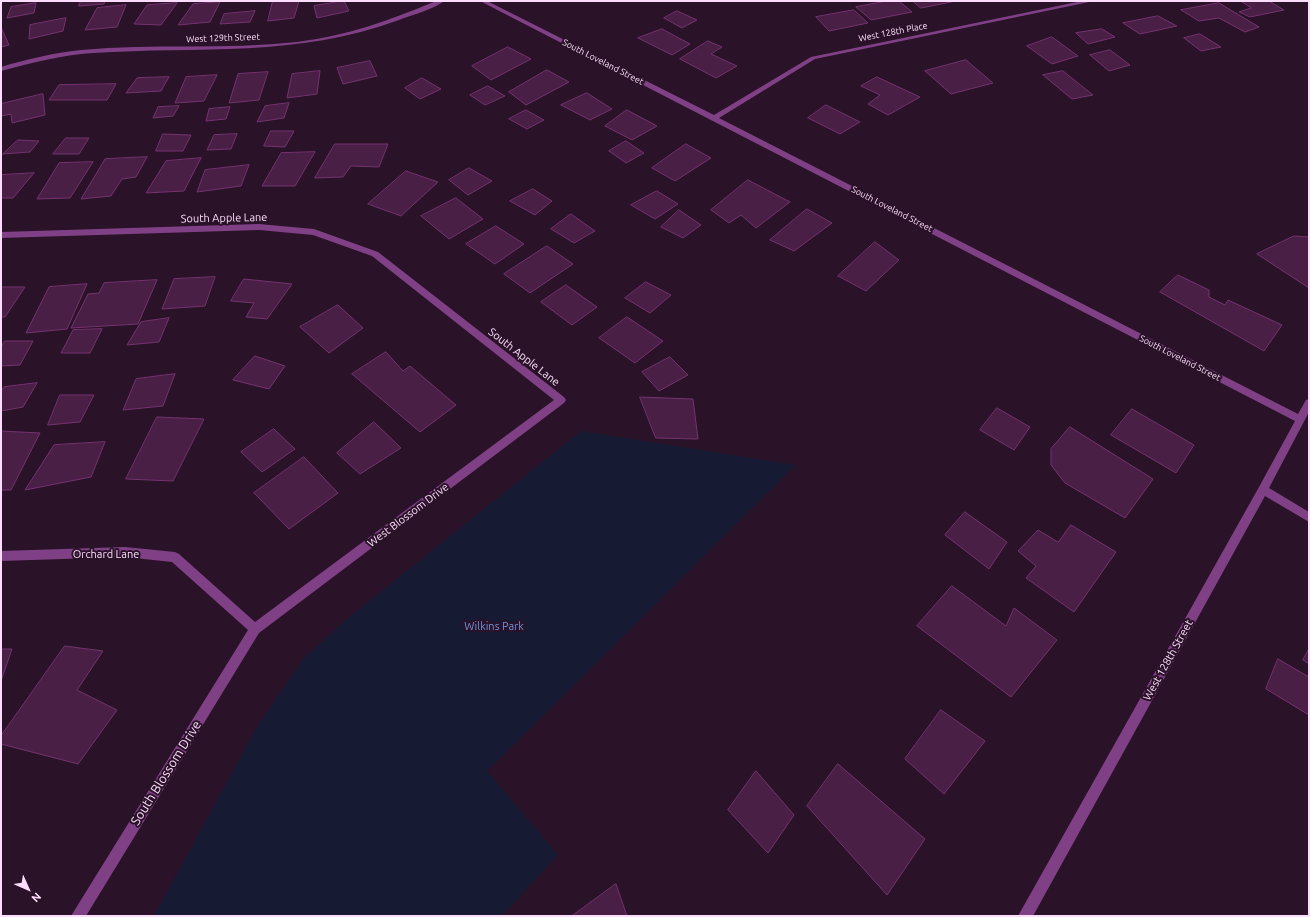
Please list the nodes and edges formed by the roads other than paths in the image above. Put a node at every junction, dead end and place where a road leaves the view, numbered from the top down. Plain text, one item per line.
1 (441, 1) edge
2 (483, 1) edge
3 (1091, 1) edge
4 (1, 69) edge
5 (714, 118) junction
6 (1, 235) edge
7 (560, 400) joint
8 (1309, 403) edge
9 (1300, 419) junction
10 (1263, 490) junction
11 (1309, 517) edge
12 (1, 556) edge
13 (255, 629) junction
14 (78, 916) edge
15 (1025, 916) edge

1 - 4 street, West 129th Street
2 - 5 street, South Loveland Street
3 - 5 street, West 128th Place
5 - 9 street, South Loveland Street
6 - 7 street, South Apple Lane
7 - 13 street, West Blossom Drive
8 - 9 street, West 128th Street
9 - 10 street, West 128th Street
10 - 11 street
10 - 15 street, West 128th Street
12 - 13 street, Orchard Lane
13 - 14 street, South Blossom Drive

